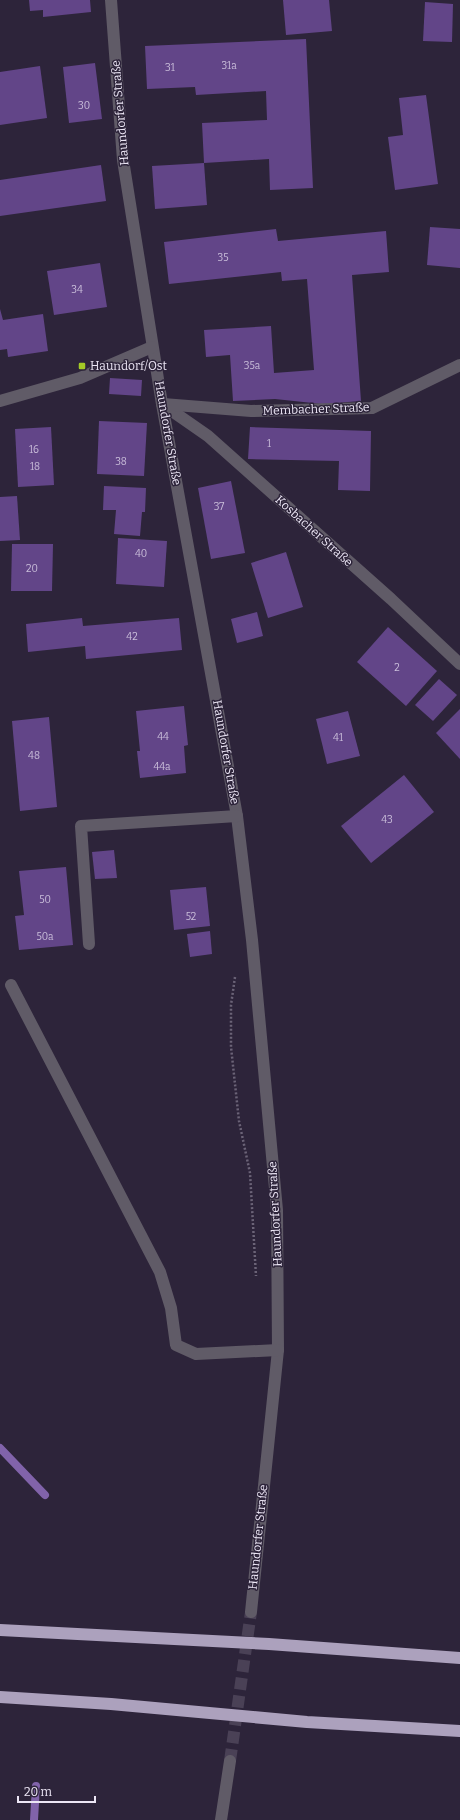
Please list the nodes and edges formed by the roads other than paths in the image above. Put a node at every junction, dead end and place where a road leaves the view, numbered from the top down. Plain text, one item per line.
1 (111, 0) edge
2 (152, 346) junction
3 (460, 365) edge
4 (0, 401) edge
5 (162, 404) junction
6 (460, 664) edge
7 (238, 816) junction
8 (89, 944) dead end
9 (11, 986) dead end
10 (278, 1350) junction
11 (251, 1612) tunnel mouth
12 (0, 1630) edge
13 (460, 1658) edge
14 (0, 1697) edge
15 (460, 1731) edge
16 (230, 1760) tunnel mouth
17 (221, 1820) edge

1 - 2 street, Haundorfer Straße
2 - 4 street
2 - 5 street, Haundorfer Straße
3 - 5 street, Membacher Straße
5 - 6 street, Kosbacher Straße
5 - 7 street, Haundorfer Straße
7 - 8 street, Haundorfer Straße
7 - 10 street, Haundorfer Straße
9 - 10 street
10 - 11 street, Haundorfer Straße
12 - 13 highway
14 - 15 highway
16 - 17 street

